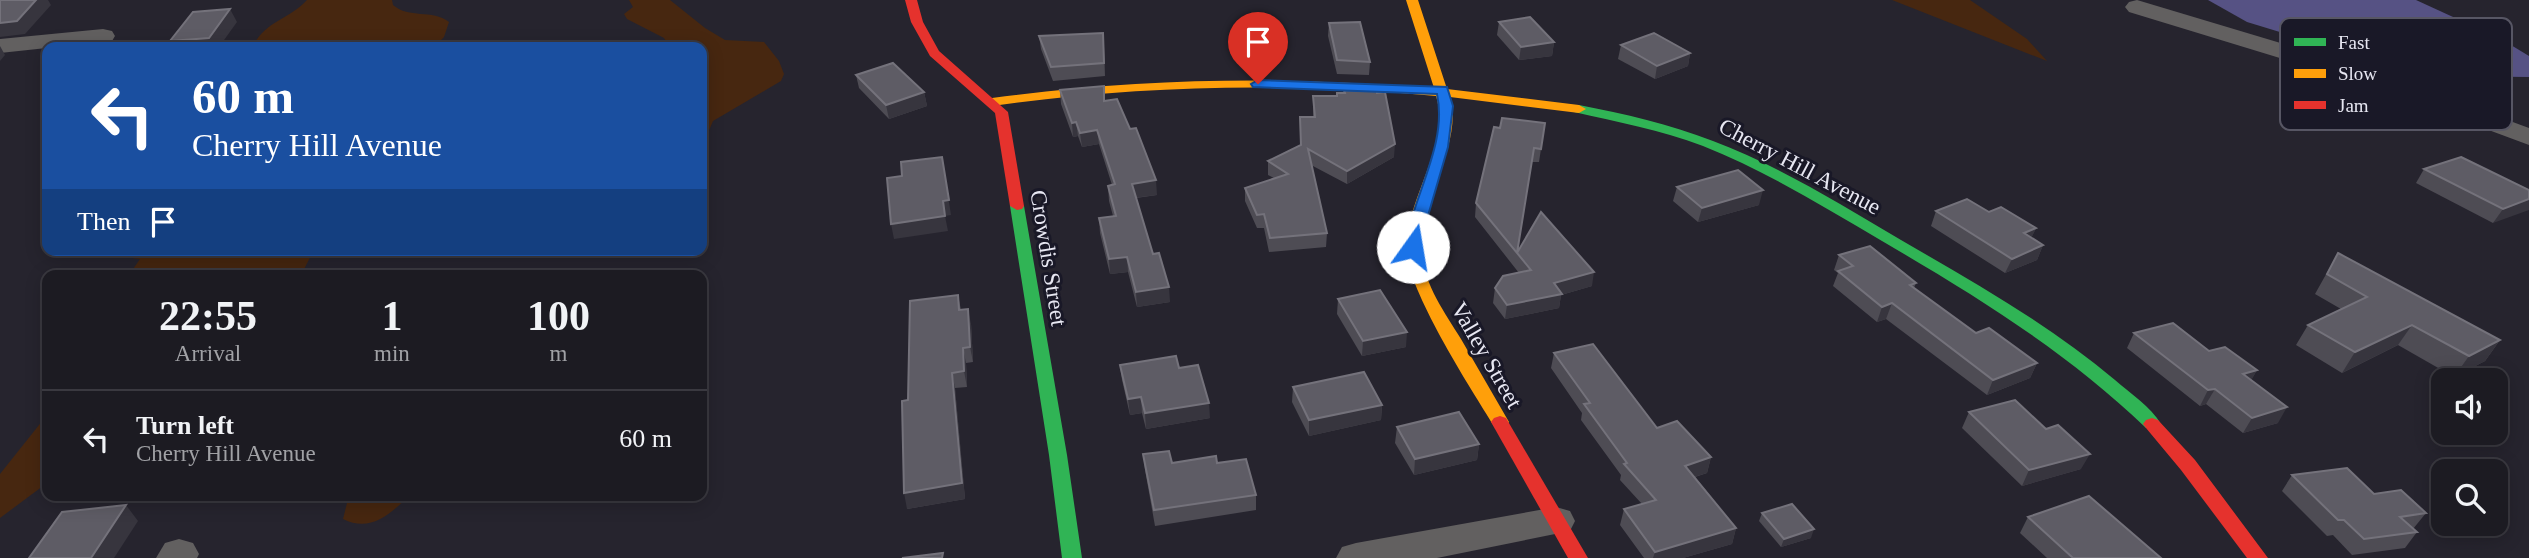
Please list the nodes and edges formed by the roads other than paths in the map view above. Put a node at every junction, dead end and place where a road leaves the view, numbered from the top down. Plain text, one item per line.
1 (911, 0) edge
2 (1412, 0) edge
3 (2137, 8) dead end
4 (103, 36) dead end
5 (0, 46) edge
6 (2280, 51) edge
7 (1443, 90) junction
8 (992, 102) junction
9 (2510, 130) edge
10 (2529, 137) edge
11 (1556, 521) junction
12 (1072, 558) edge
13 (1356, 558) edge
14 (1578, 558) edge
15 (2258, 558) edge

1 - 8 street, Crowdis Street
2 - 7 street, Valley Street
3 - 6 street
4 - 5 street
7 - 8 street, Cherry Hill Avenue
7 - 11 street, Valley Street
7 - 15 street, Cherry Hill Avenue
8 - 12 street, Crowdis Street
9 - 10 street
11 - 13 street
11 - 14 street, Valley Street

